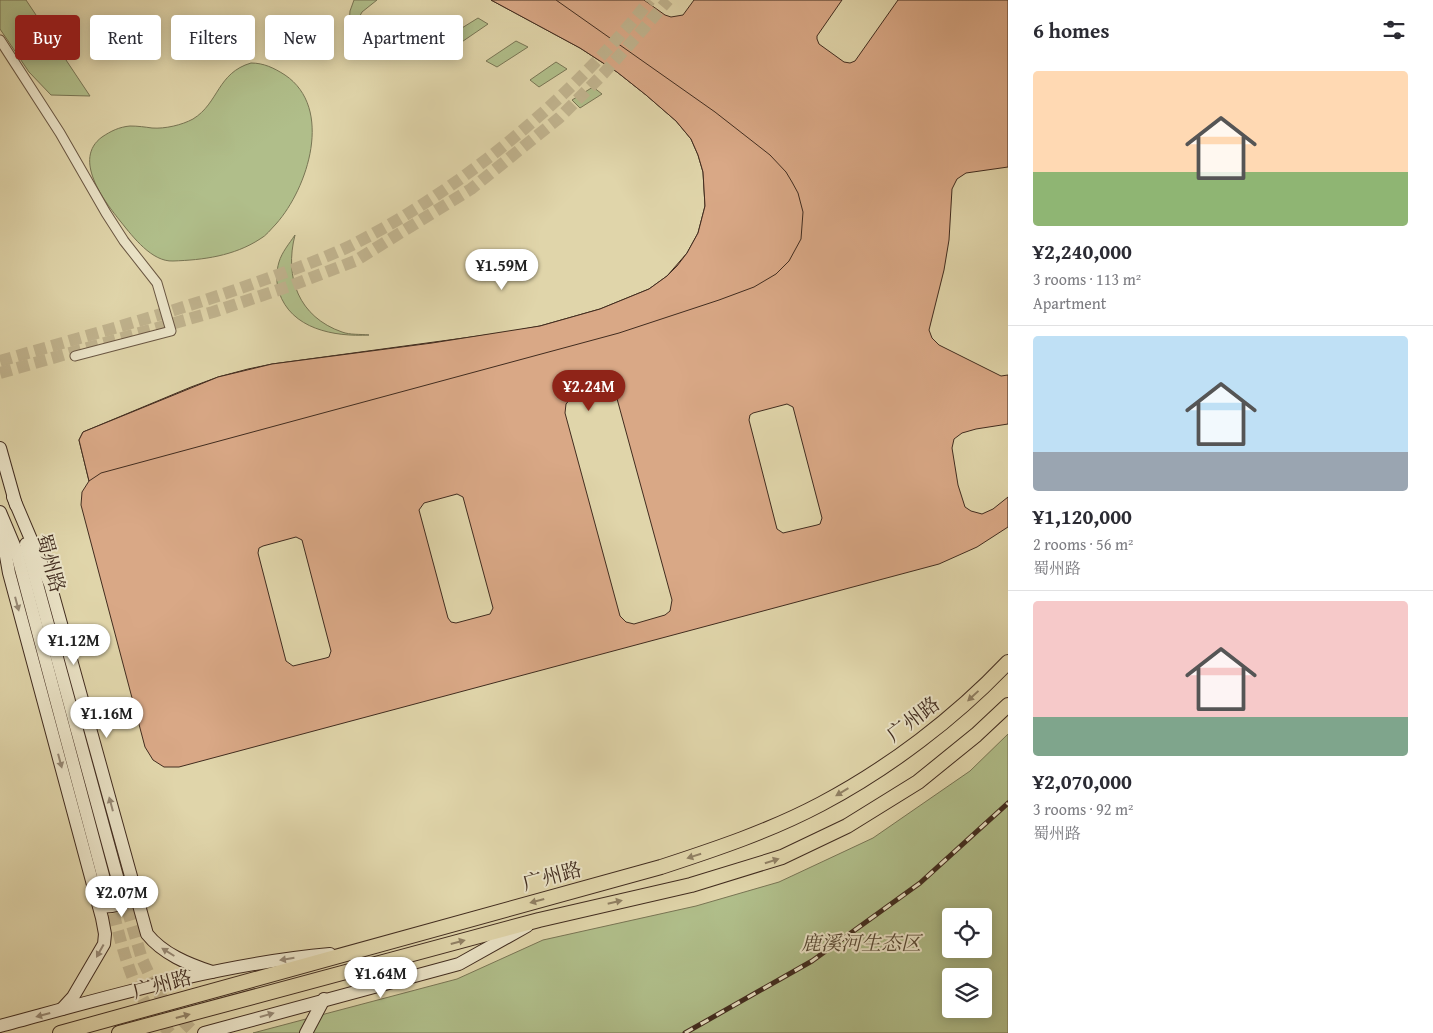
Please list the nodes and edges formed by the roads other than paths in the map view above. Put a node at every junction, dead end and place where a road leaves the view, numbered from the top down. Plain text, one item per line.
1 (0, 40) edge
2 (75, 356) dead end
3 (0, 448) edge
4 (14, 497) junction
5 (0, 512) edge
6 (0, 522) edge
7 (4, 574) edge
8 (1008, 662) edge
9 (1008, 705) edge
10 (122, 891) tunnel mouth
11 (108, 894) tunnel mouth
12 (136, 895) junction
13 (99, 906) junction
14 (539, 920) junction
15 (352, 952) junction
16 (212, 972) junction
17 (324, 999) junction
18 (62, 1009) junction
19 (0, 1026) edge
20 (60, 1033) edge
21 (119, 1033) edge
22 (204, 1033) edge
23 (306, 1033) edge

1 - 2 street
3 - 4 street, 蜀州路
4 - 10 street, 蜀州路
12 -> 4 street
5 - 11 street, 蜀州路
6 - 7 street
7 -> 13 street
8 -> 15 main road, 广州路
14 -> 9 main road, 广州路
12 - 13 street
16 -> 12 street
13 -> 18 street
14 - 17 street
21 -> 14 main road, 广州路
15 -> 16 street
15 - 20 main road, 广州路
16 - 18 street
22 -> 17 street
17 - 23 street
18 -> 19 street

